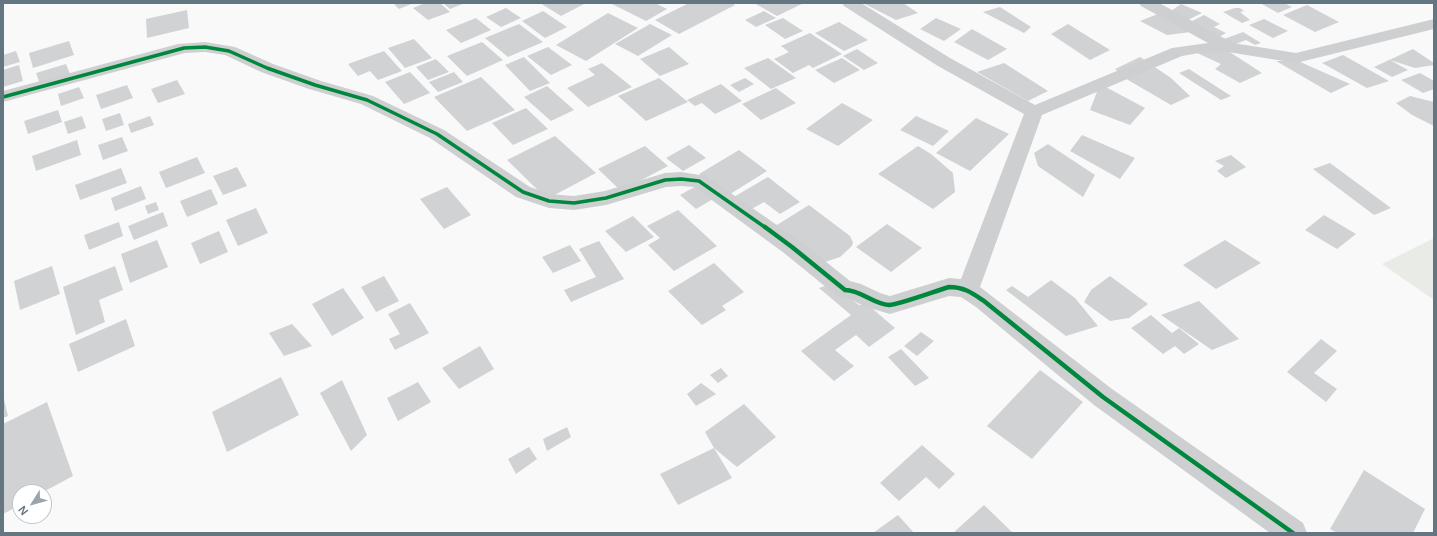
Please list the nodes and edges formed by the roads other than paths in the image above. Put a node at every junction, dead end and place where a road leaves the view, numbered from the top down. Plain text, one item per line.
1 (850, 3) edge
2 (1147, 3) edge
3 (1434, 24) edge
4 (1228, 47) junction
5 (3, 97) edge
6 (1034, 112) junction
7 (968, 290) junction
8 (1293, 533) edge

1 - 6 street
2 - 4 street
3 - 4 street
4 - 6 street
5 - 7 street
6 - 7 street
7 - 8 street

